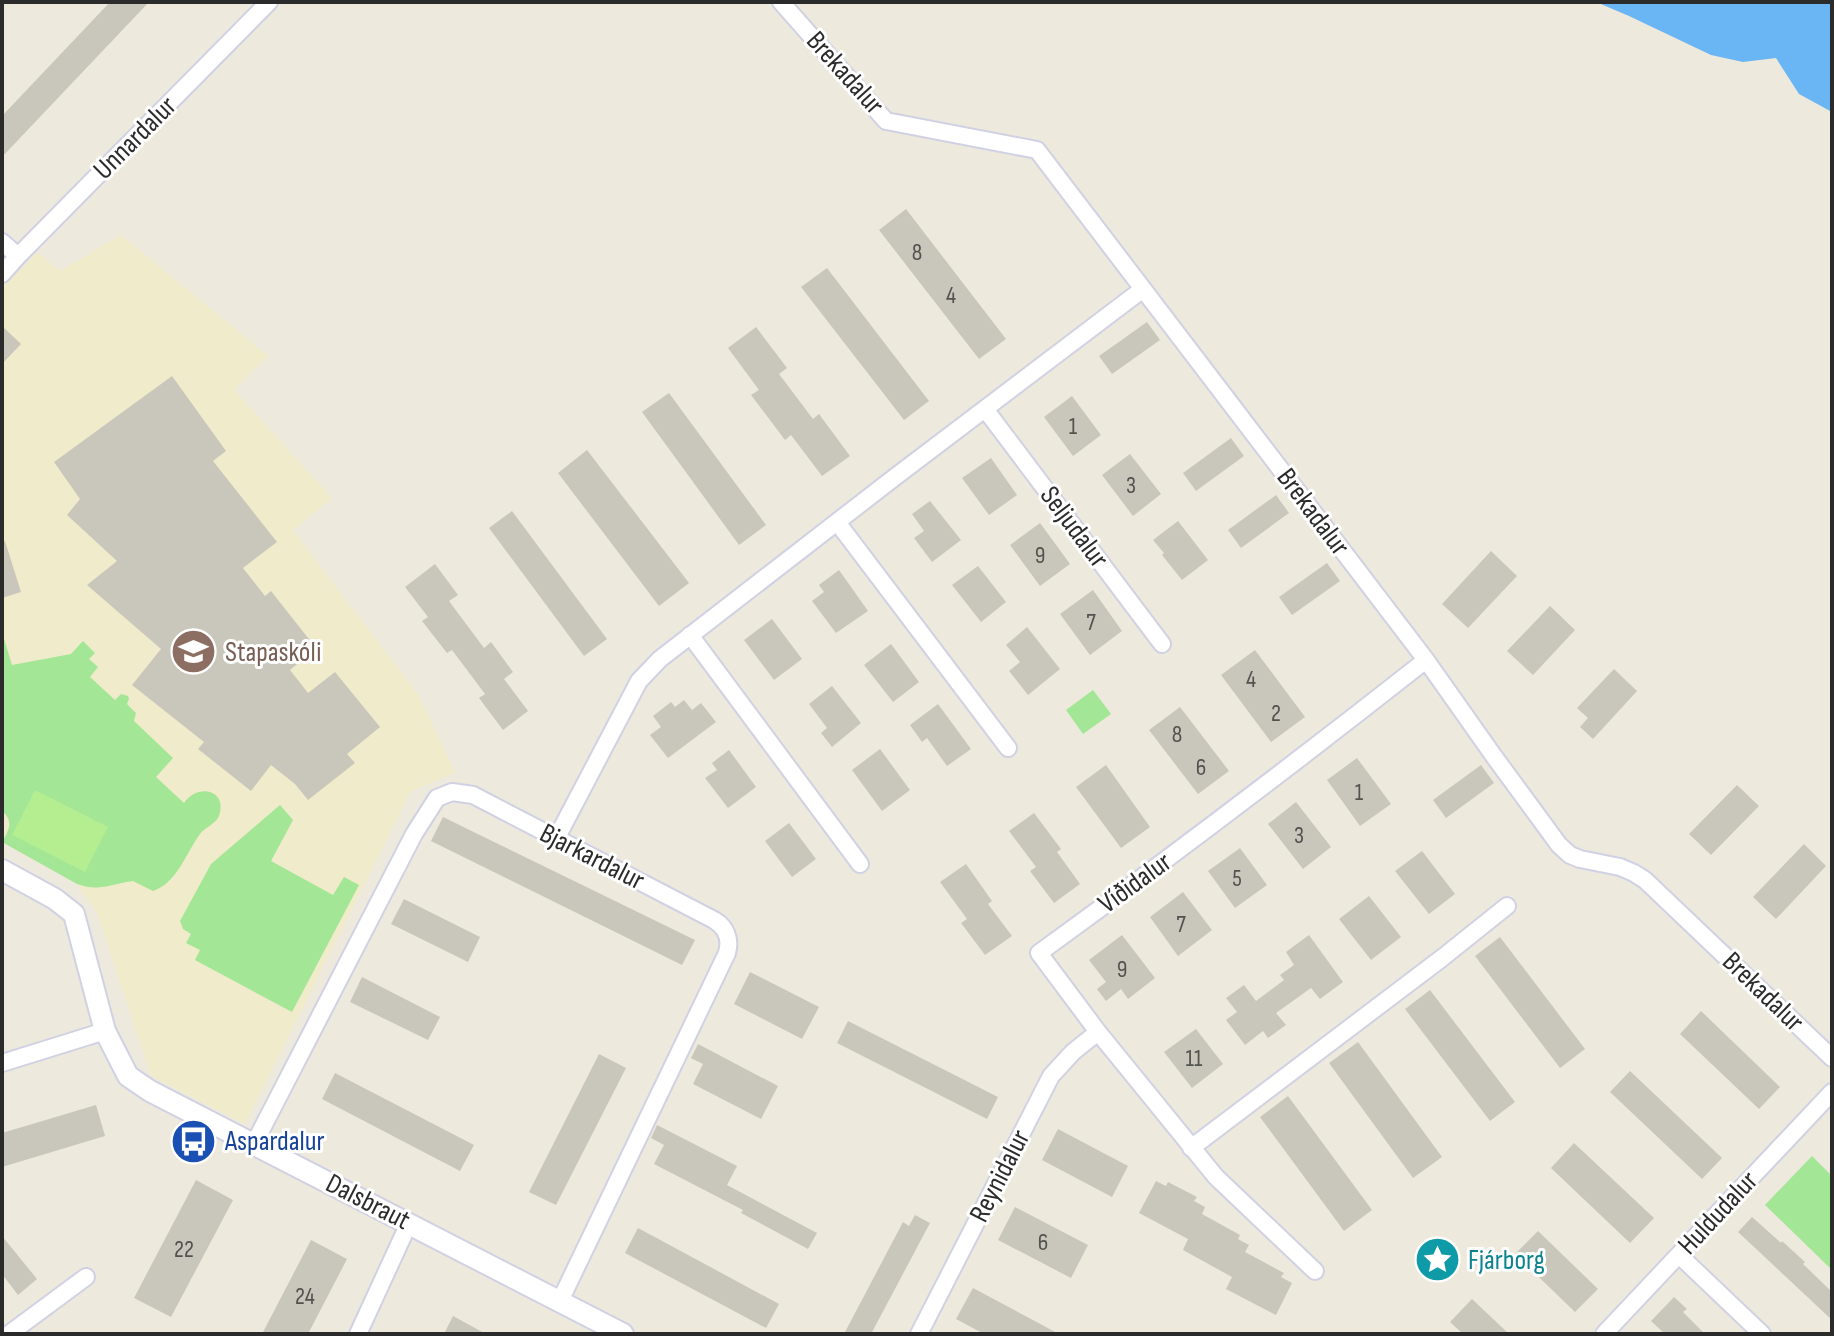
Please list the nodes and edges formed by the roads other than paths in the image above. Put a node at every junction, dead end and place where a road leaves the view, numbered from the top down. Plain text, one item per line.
1 (269, 2) edge
2 (781, 2) edge
3 (2, 242) edge
4 (18, 256) junction
5 (2, 274) edge
6 (1143, 289) junction
7 (985, 409) junction
8 (837, 522) junction
9 (690, 635) junction
10 (1162, 644) dead end
11 (1426, 660) junction
12 (1008, 748) dead end
13 (556, 839) junction
14 (860, 864) dead end
15 (2, 870) edge
16 (1507, 906) dead end
17 (105, 1031) junction
18 (1098, 1032) junction
19 (1832, 1058) edge
20 (2, 1063) edge
21 (1832, 1092) edge
22 (254, 1144) junction
23 (1191, 1148) junction
24 (409, 1223) junction
25 (1679, 1255) junction
26 (1315, 1271) dead end
27 (86, 1277) dead end
28 (560, 1301) junction
29 (9, 1334) edge
30 (358, 1334) edge
31 (623, 1334) edge
32 (919, 1334) edge
33 (1604, 1334) edge
34 (1762, 1334) edge

1 - 4 street, Unnardalur
2 - 6 street, Brekadalur
3 - 4 street
4 - 5 street, Unnardalur
6 - 7 street
6 - 11 street, Brekadalur
7 - 8 street
7 - 10 street, Seljudalur
8 - 9 street
8 - 12 street
9 - 13 street
9 - 14 street
11 - 18 street, Víðidalur
11 - 19 street, Brekadalur
13 - 22 street, Bjarkardalur
13 - 28 street, Bjarkardalur
15 - 17 street, Dalsbraut
16 - 23 street
17 - 20 street
17 - 22 street, Dalsbraut
18 - 23 street, Víðidalur
18 - 32 street, Reynidalur
21 - 25 street, Huldudalur
22 - 24 street, Dalsbraut
23 - 26 street, Víðidalur
24 - 28 street, Dalsbraut
24 - 30 street
25 - 33 street, Huldudalur
25 - 34 street
27 - 29 street
28 - 31 street, Dalsbraut

